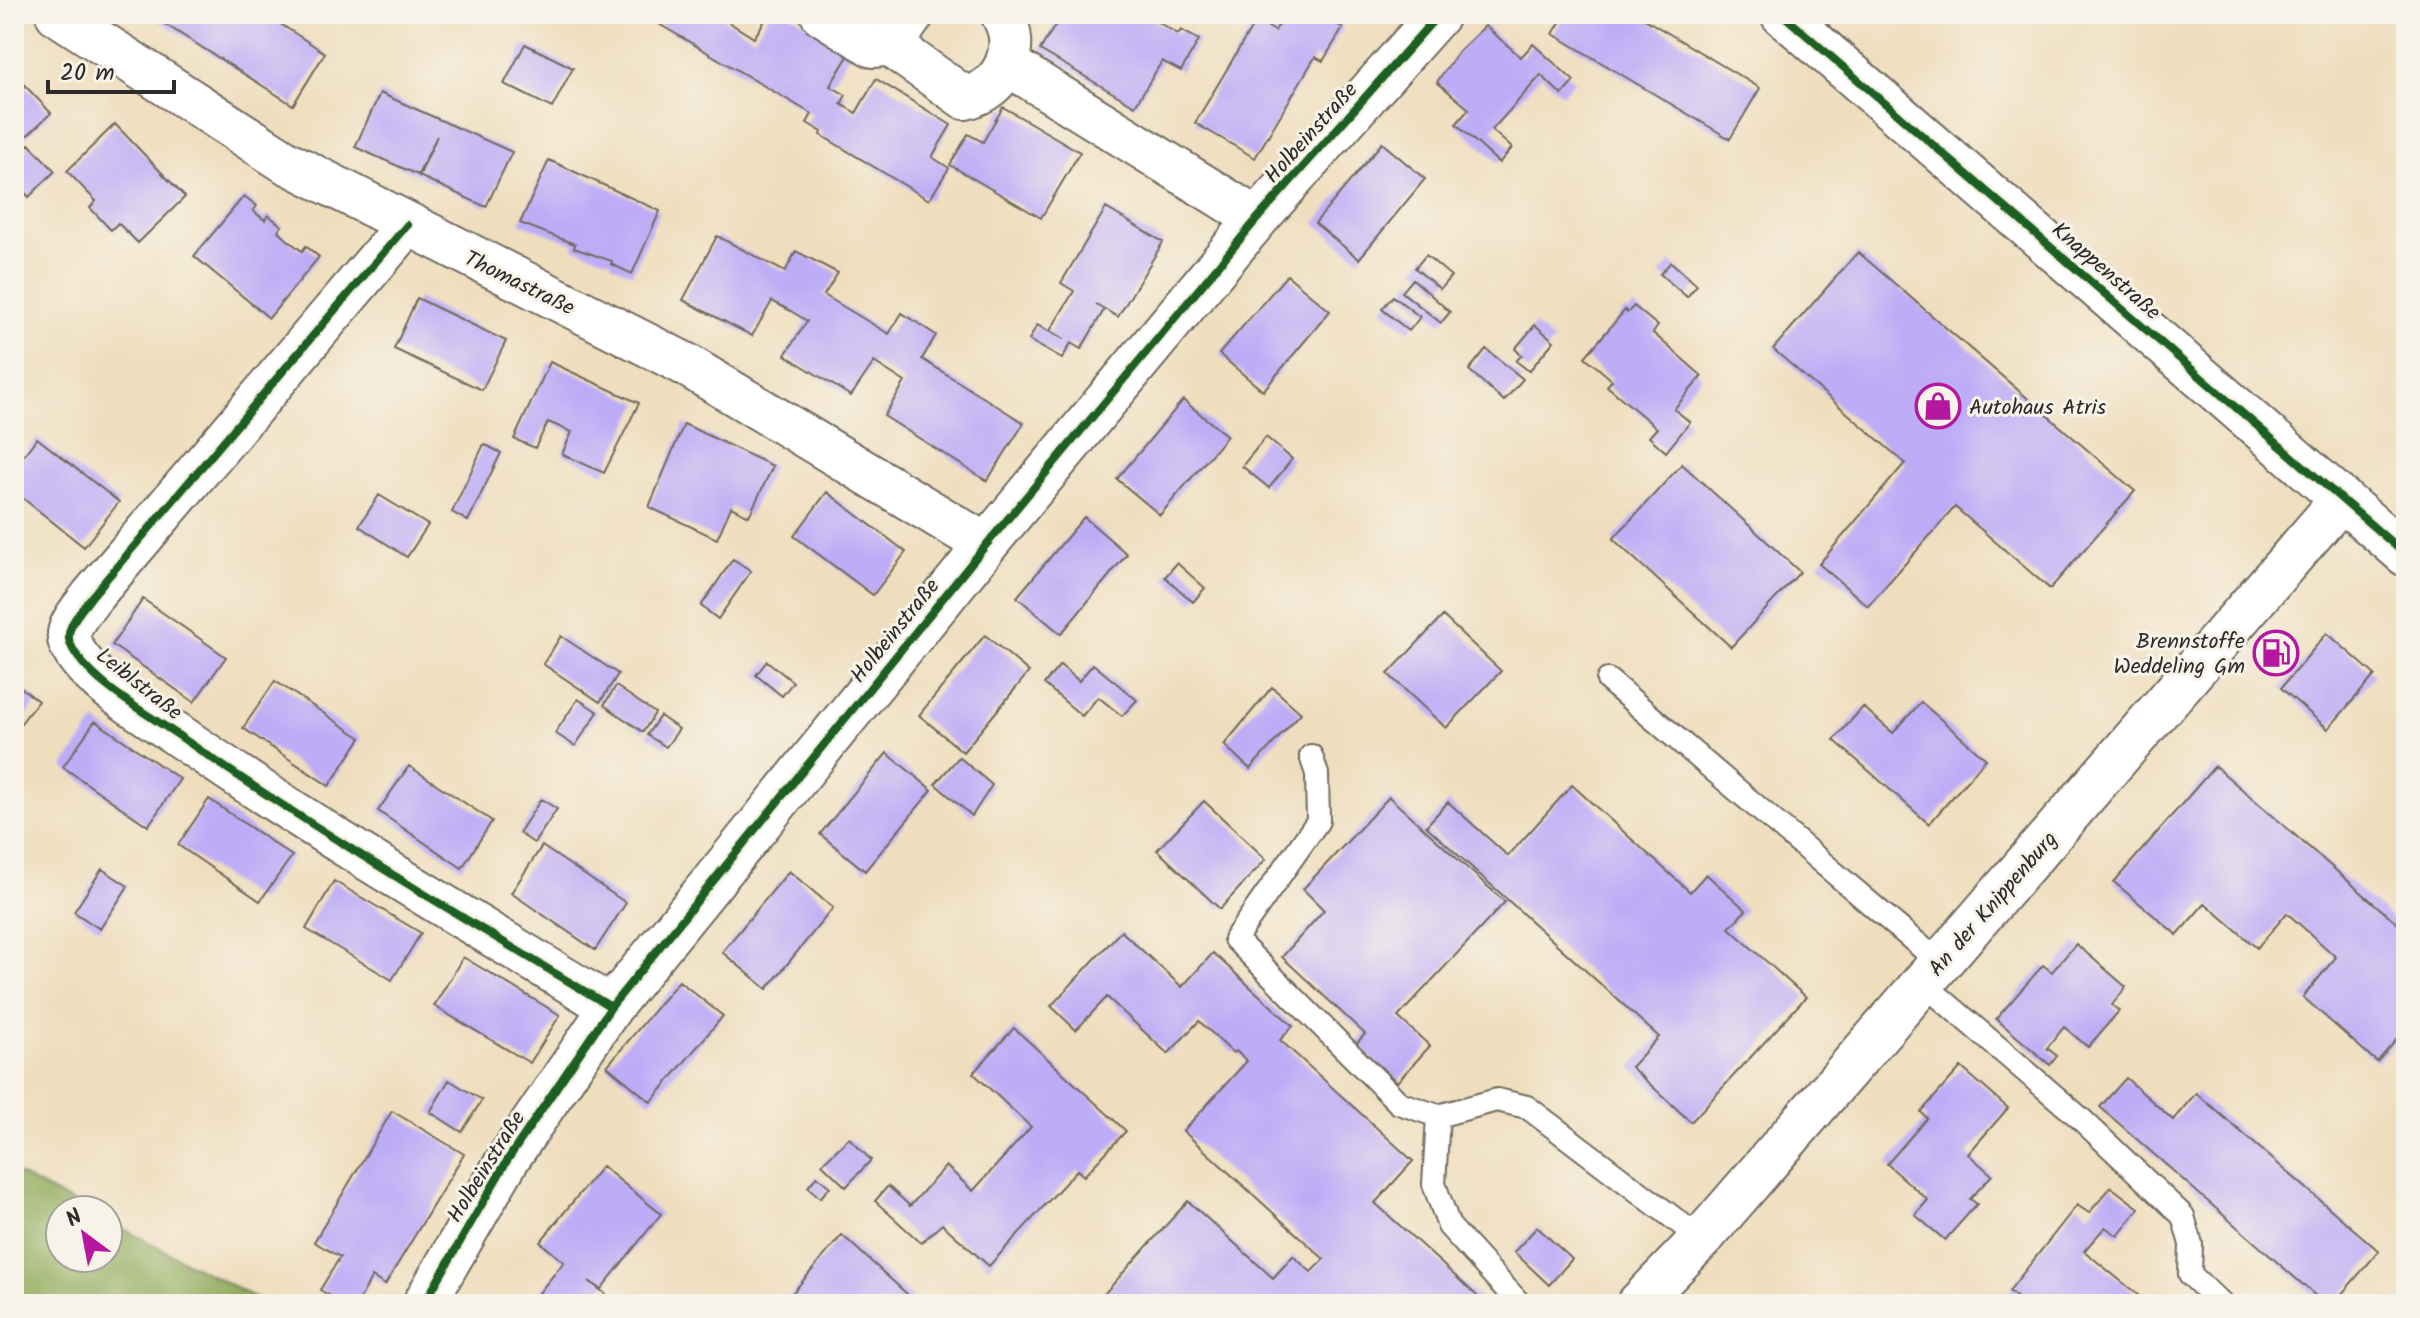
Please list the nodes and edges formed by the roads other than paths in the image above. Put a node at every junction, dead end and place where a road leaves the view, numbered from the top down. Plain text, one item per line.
1 (57, 14) edge
2 (822, 14) edge
3 (1002, 14) edge
4 (1439, 14) edge
5 (1782, 14) edge
6 (904, 29) edge
7 (1007, 64) junction
8 (1257, 219) junction
9 (407, 225) junction
10 (2342, 499) junction
11 (986, 545) junction
12 (2406, 555) edge
13 (1608, 680) dead end
14 (1311, 756) dead end
15 (1932, 973) junction
16 (611, 1007) junction
17 (1438, 1116) junction
18 (1701, 1239) junction
19 (424, 1304) edge
20 (1520, 1304) edge
21 (1638, 1304) edge
22 (2221, 1304) edge

1 - 9 street, Thomastraße
2 - 6 street
3 - 7 street
4 - 8 street, Holbeinstraße
5 - 10 street, Knappenstraße
6 - 7 street
7 - 8 street
8 - 11 street, Holbeinstraße
9 - 11 street, Thomastraße
9 - 16 street, Leiblstraße
10 - 12 street, Knappenstraße
10 - 15 street, An der Knippenburg
11 - 16 street, Holbeinstraße
13 - 15 lane
14 - 17 lane
15 - 18 street, An der Knippenburg
15 - 22 lane
16 - 19 street, Holbeinstraße
17 - 18 lane
17 - 20 lane
18 - 21 street, An der Knippenburg

